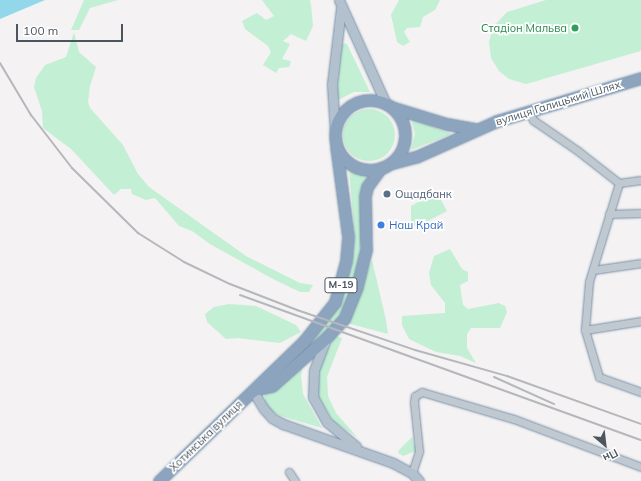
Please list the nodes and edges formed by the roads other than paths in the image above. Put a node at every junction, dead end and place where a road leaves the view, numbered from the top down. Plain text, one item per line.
1 (340, 4) edge
2 (641, 78) edge
3 (388, 105) junction
4 (529, 112) junction
5 (475, 129) junction
6 (335, 132) junction
7 (336, 146) junction
8 (385, 166) junction
9 (641, 180) edge
10 (619, 183) junction
11 (641, 213) edge
12 (609, 214) junction
13 (641, 263) edge
14 (593, 270) junction
15 (641, 321) edge
16 (585, 330) junction
17 (326, 338) junction
18 (253, 391) junction
19 (641, 392) edge
20 (364, 451) junction
21 (641, 467) edge
22 (289, 472) dead end
23 (412, 474) junction
24 (159, 481) edge
25 (295, 481) edge
26 (419, 481) edge

1 - 3 main road
1 - 6 main road
2 - 4 highway, вулиця Галицький Шлях / М-19
3 - 5 highway, вулиця Галицький Шлях / М-19
3 - 6 highway, М-19
3 - 8 highway, М-19
4 - 5 highway, вулиця Галицький Шлях / М-19
4 - 10 street
5 - 8 highway, вулиця Галицький Шлях / М-19
6 - 7 highway, М-19
7 - 8 highway, М-19
7 - 18 highway, Хотинська вулиця / М-19
8 - 17 highway, М-19
9 - 10 street
10 - 12 street
11 - 12 street
12 - 14 street
13 - 14 street
14 - 16 street
15 - 16 street
16 - 19 street
17 - 18 highway, Хотинська вулиця / М-19
17 - 20 main road
18 - 20 main road
18 - 24 highway, Хотинська вулиця / М-19
20 - 23 main road
21 - 23 street
22 - 25 street
23 - 26 main road

